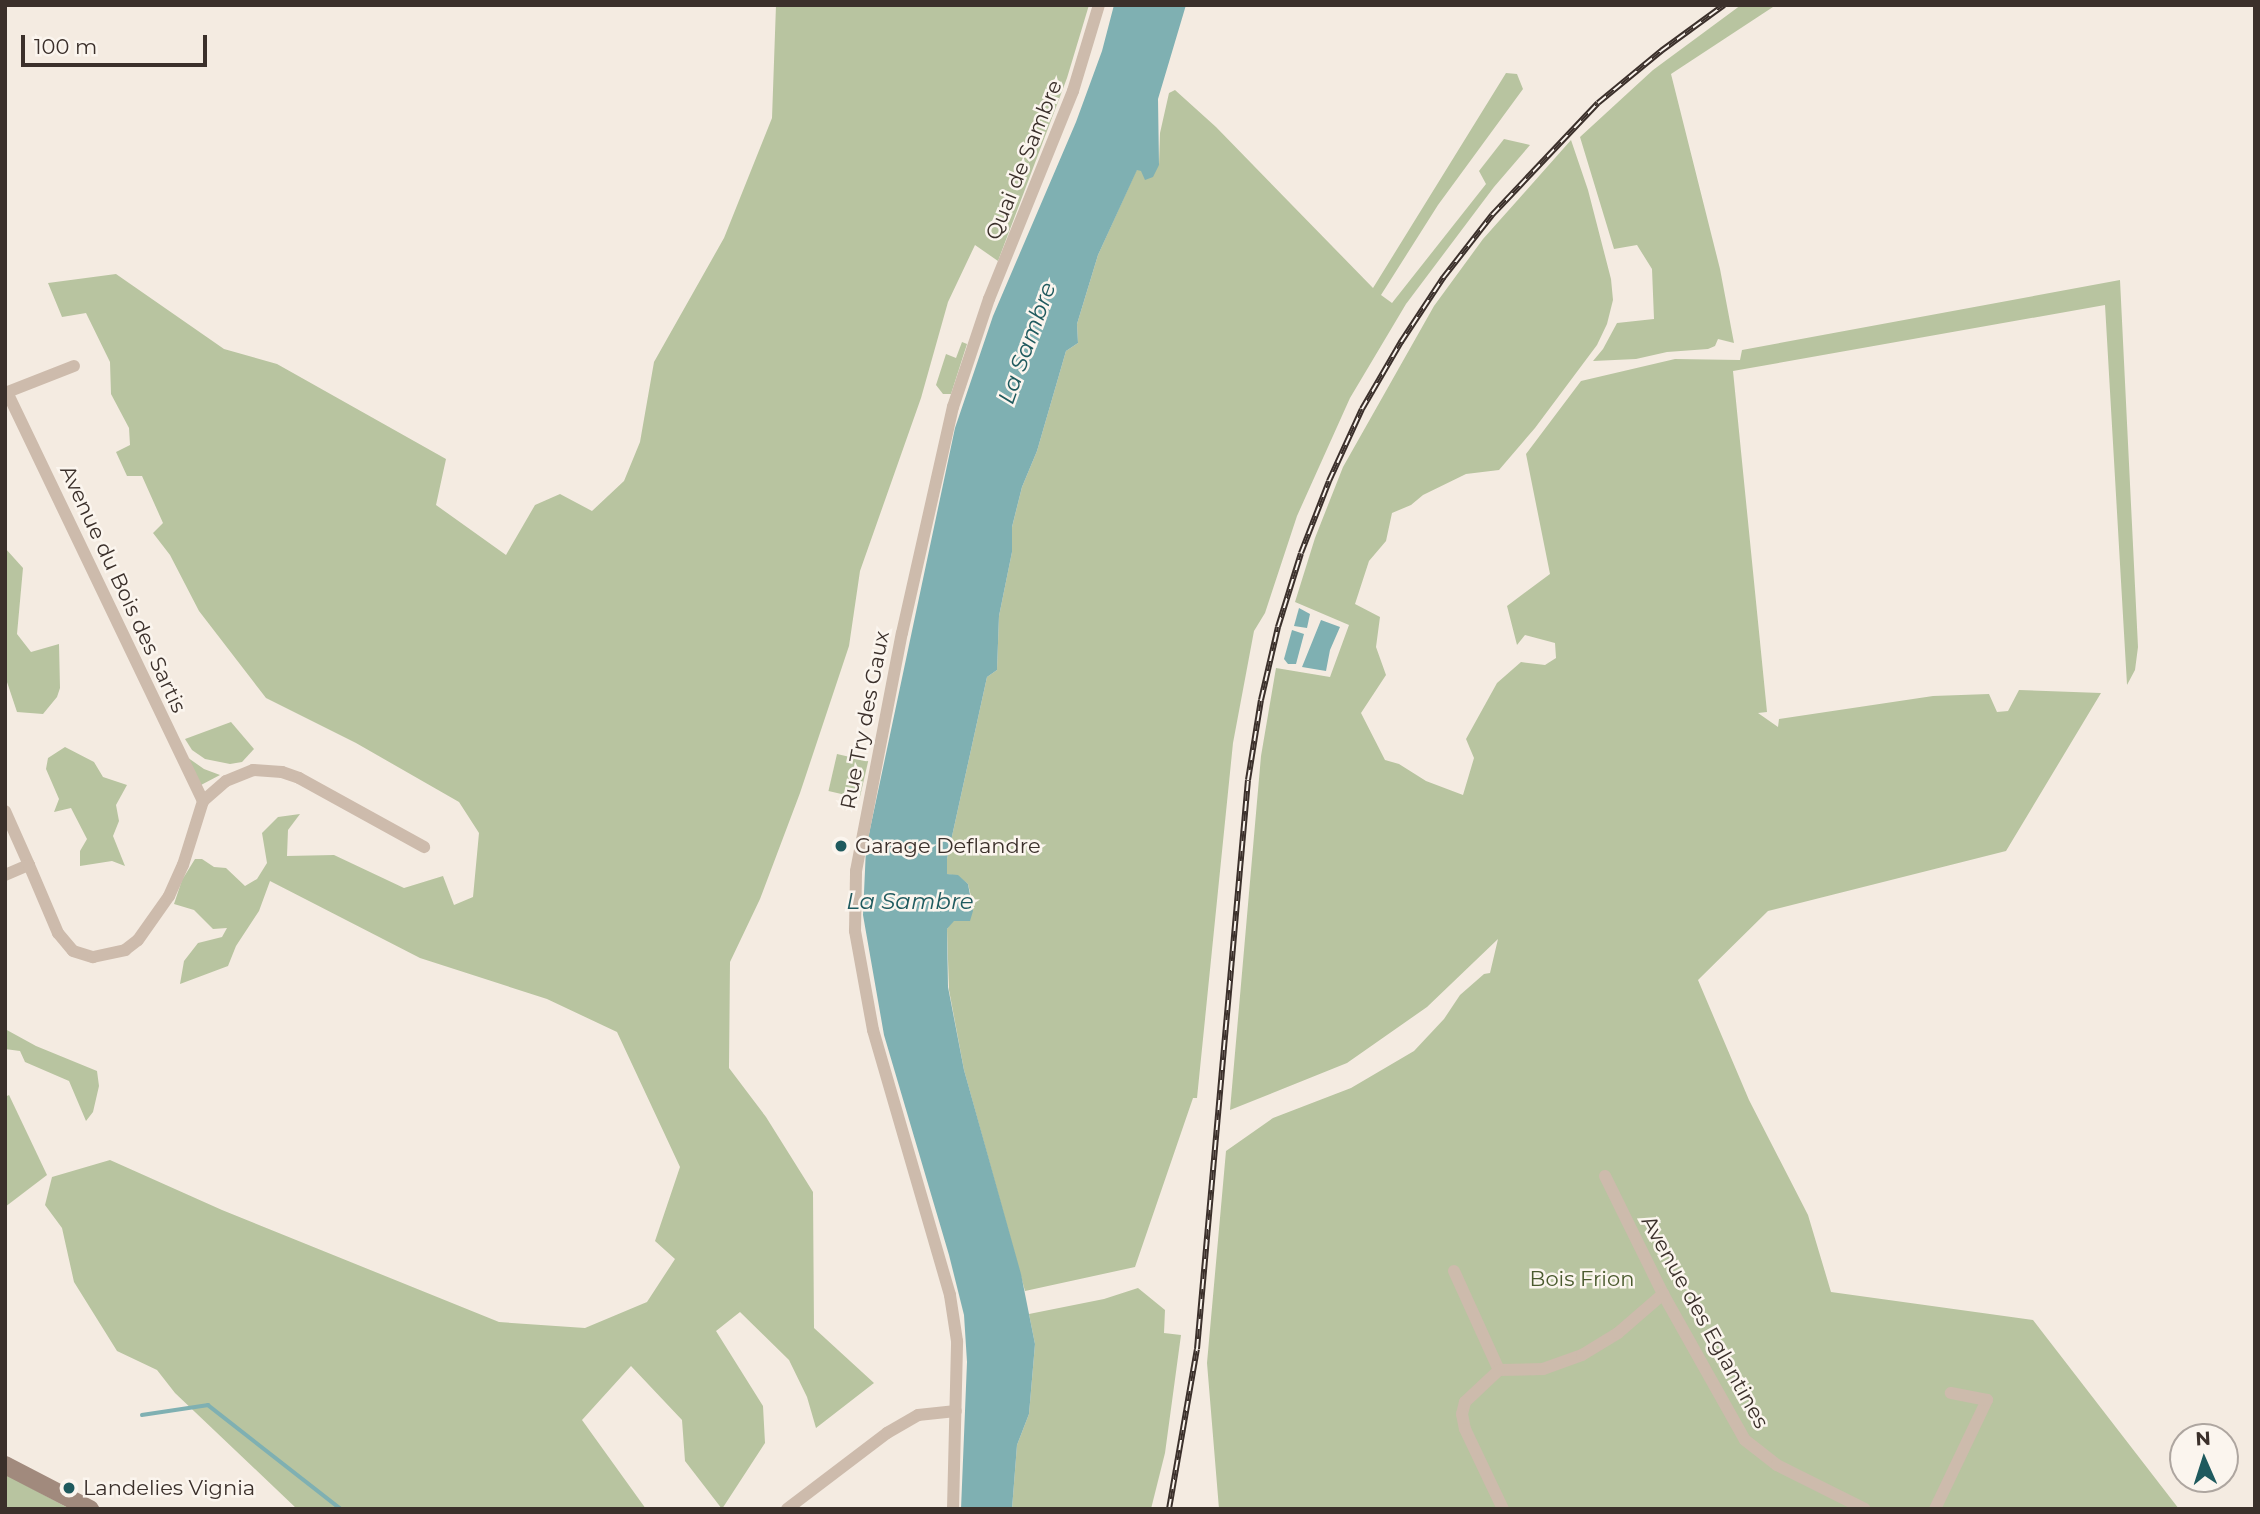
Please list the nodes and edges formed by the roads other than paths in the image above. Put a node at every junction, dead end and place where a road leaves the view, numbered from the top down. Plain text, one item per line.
1 (1099, 5) edge
2 (979, 327) joint
3 (75, 366) dead end
4 (6, 393) edge
5 (203, 802) junction
6 (5, 811) edge
7 (424, 847) dead end
8 (29, 865) junction
9 (5, 875) edge
10 (1605, 1175) dead end
11 (1454, 1271) dead end
12 (1663, 1294) junction
13 (1499, 1370) junction
14 (1951, 1392) dead end
15 (956, 1411) junction
16 (5, 1465) edge
17 (90, 1509) edge
18 (787, 1509) edge
19 (953, 1509) edge
20 (1503, 1509) edge
21 (1865, 1509) edge
22 (1935, 1509) edge

1 - 2 street, Quai de Sambre
2 - 15 street, Rue Try des Gaux
3 - 4 street, Avenue du Bois des Sartis
4 - 5 street, Avenue du Bois des Sartis
5 - 7 street
5 - 8 street
6 - 8 street
8 - 9 street
10 - 12 street, Avenue des Eglantines
11 - 13 street
12 - 13 street
12 - 21 street, Avenue des Eglantines
13 - 20 street
14 - 22 street
15 - 18 street
15 - 19 street, Rue Try des Gaux
16 - 17 street

